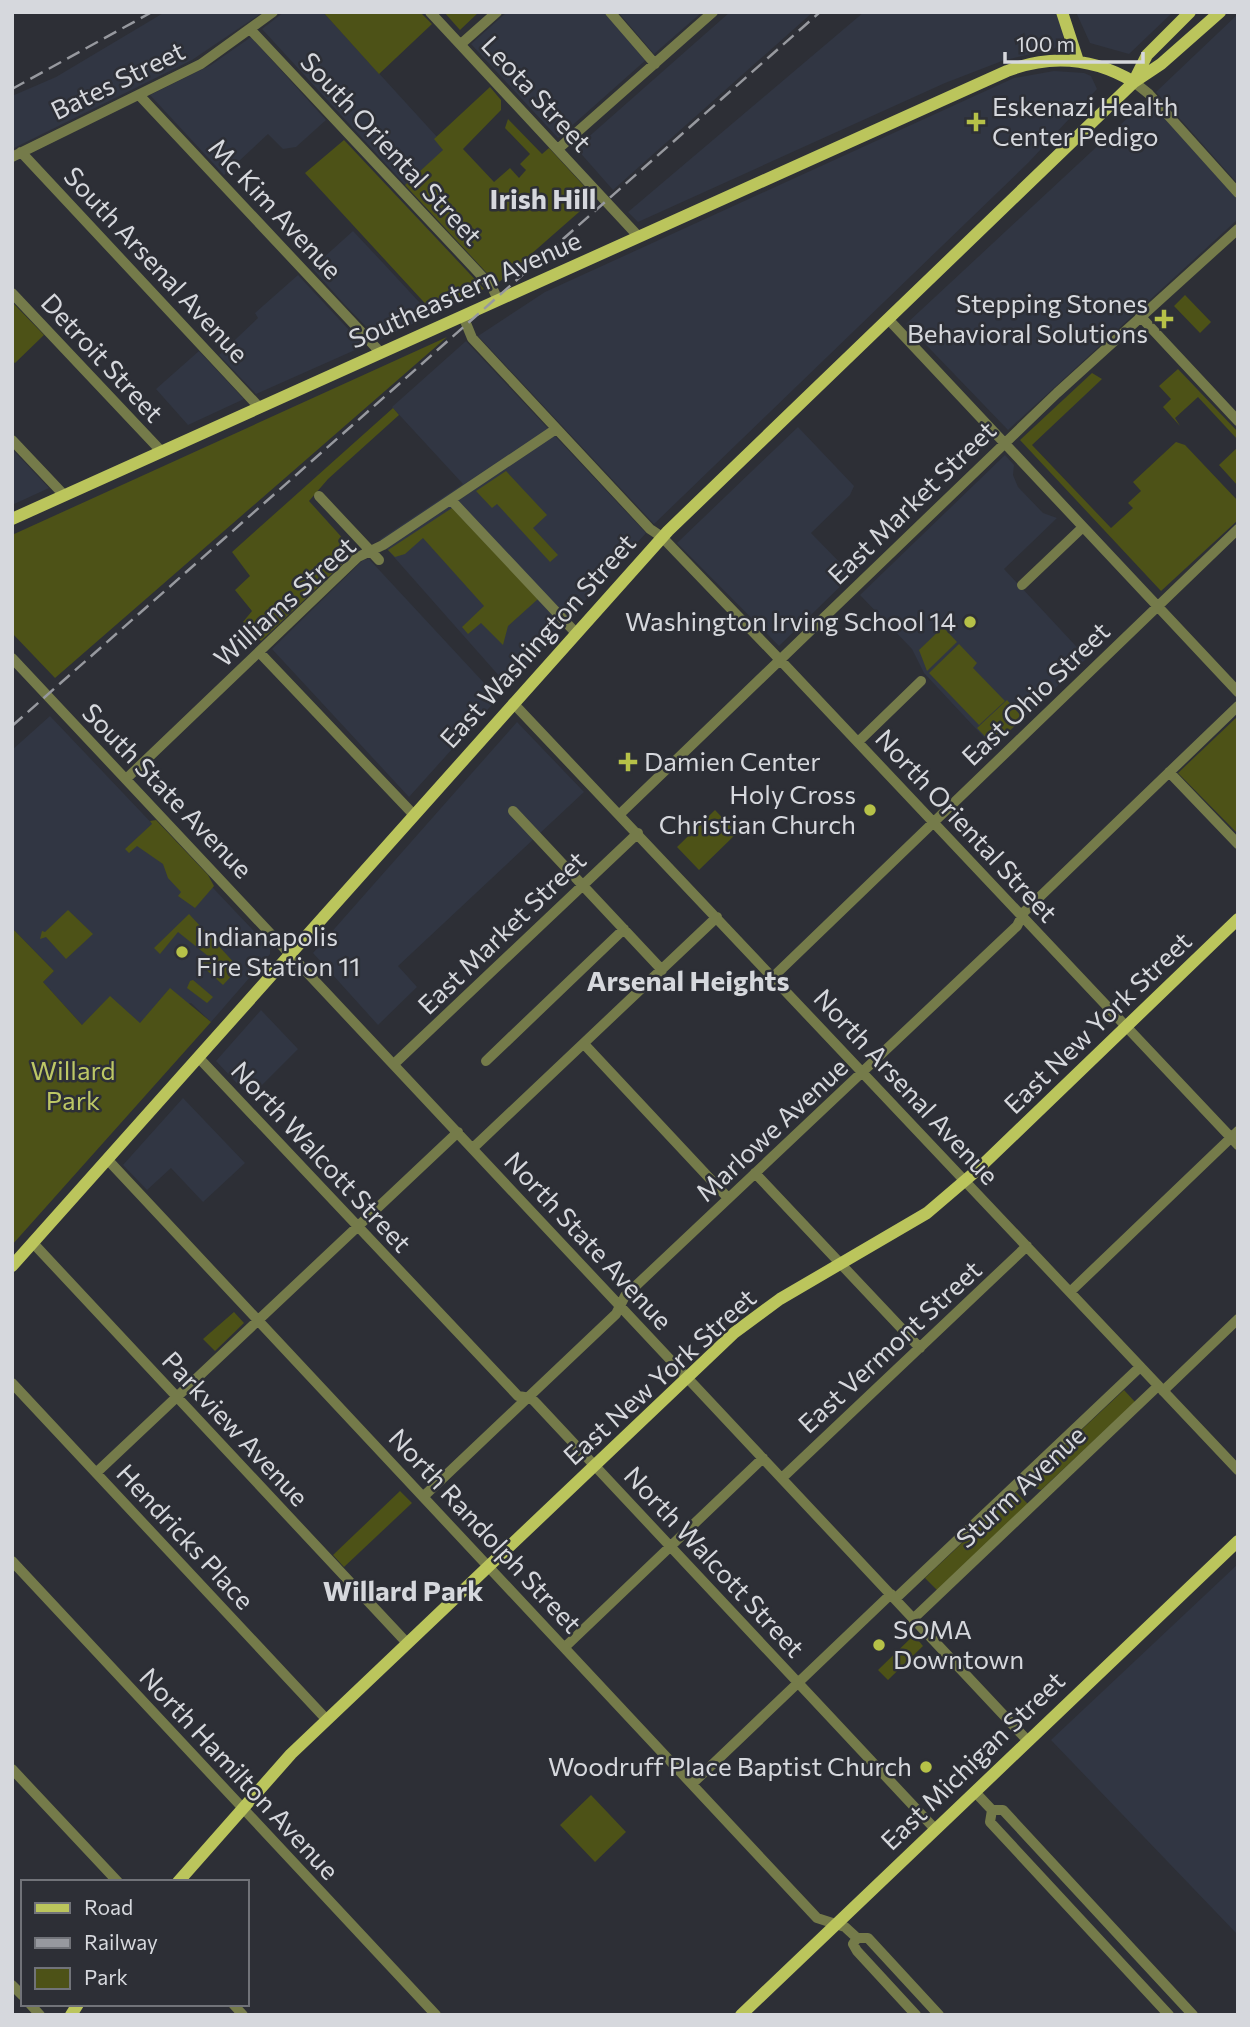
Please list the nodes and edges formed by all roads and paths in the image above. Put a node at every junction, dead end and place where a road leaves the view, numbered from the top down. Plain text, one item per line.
1 (273, 12) edge
2 (430, 12) edge
3 (498, 12) edge
4 (610, 12) edge
5 (713, 12) edge
6 (1062, 12) edge
7 (1190, 12) edge
8 (1220, 12) edge
9 (250, 29) junction
10 (461, 44) junction
11 (1078, 61) junction
12 (655, 64) junction
13 (1134, 82) junction
14 (139, 94) junction
15 (558, 149) junction
16 (17, 154) edge
17 (1238, 193) edge
18 (1238, 229) edge
19 (638, 236) junction
20 (12, 293) edge
21 (498, 300) junction
22 (463, 316) junction
23 (1140, 316) junction
24 (888, 320) junction
25 (381, 353) junction
26 (259, 407) junction
27 (1238, 421) edge
28 (556, 429) junction
29 (12, 440) edge
30 (1004, 444) junction
31 (162, 452) junction
32 (64, 495) junction
33 (319, 496) dead end
34 (451, 500) junction
35 (12, 519) edge
36 (1083, 527) junction
37 (1238, 529) edge
38 (662, 537) junction
39 (370, 551) junction
40 (379, 560) dead end
41 (1022, 585) dead end
42 (1158, 607) junction
43 (576, 633) junction
44 (259, 652) junction
45 (12, 658) edge
46 (780, 660) junction
47 (921, 681) dead end
48 (1238, 692) edge
49 (513, 704) junction
50 (1238, 706) edge
51 (858, 742) junction
52 (1169, 772) junction
53 (126, 779) junction
54 (513, 811) dead end
55 (620, 814) junction
56 (414, 815) junction
57 (933, 822) junction
58 (638, 832) junction
59 (1238, 845) edge
60 (582, 886) junction
61 (717, 917) junction
62 (1021, 917) junction
63 (1238, 919) edge
64 (624, 929) junction
65 (290, 953) junction
66 (662, 970) junction
67 (773, 976) junction
68 (1126, 1027) junction
69 (584, 1044) junction
70 (198, 1057) junction
71 (486, 1061) dead end
72 (394, 1064) junction
73 (863, 1072) junction
74 (458, 1132) junction
75 (1236, 1138) edge
76 (473, 1148) junction
77 (107, 1159) junction
78 (755, 1173) junction
79 (965, 1181) junction
80 (728, 1198) junction
81 (358, 1226) junction
82 (33, 1243) junction
83 (1027, 1246) junction
84 (841, 1264) junction
85 (12, 1266) edge
86 (1070, 1292) junction
87 (620, 1305) junction
88 (1238, 1319) edge
89 (259, 1320) junction
90 (920, 1348) junction
91 (1140, 1367) junction
92 (688, 1377) junction
93 (12, 1383) edge
94 (1161, 1389) junction
95 (177, 1398) junction
96 (528, 1398) junction
97 (763, 1458) junction
98 (595, 1466) junction
99 (1238, 1470) edge
100 (96, 1473) junction
101 (782, 1478) junction
102 (424, 1496) junction
103 (1238, 1541) edge
104 (671, 1546) junction
105 (12, 1561) edge
106 (489, 1566) junction
107 (892, 1596) junction
108 (913, 1619) junction
109 (407, 1643) junction
110 (565, 1647) junction
111 (798, 1682) junction
112 (327, 1720) junction
113 (1028, 1741) junction
114 (12, 1769) edge
115 (692, 1784) junction
116 (975, 1792) junction
117 (242, 1808) junction
118 (992, 1810) junction
119 (935, 1829) junction
120 (116, 1880) edge
121 (180, 1880) edge
122 (835, 1925) junction
123 (857, 1938) junction
124 (436, 2015) edge
125 (741, 2015) edge
126 (916, 2015) edge
127 (939, 2015) edge
128 (1169, 2015) edge
129 (1193, 2015) edge

1 - 9 street, Bates Street
2 - 10 street, Leota Street
3 - 10 street
4 - 12 street
5 - 12 street
6 - 11 main road
7 - 13 main road, East Washington Street
8 - 13 main road, East Washington Street
9 - 14 street, Bates Street
9 - 21 street, South Oriental Street
10 - 15 street, Leota Street
11 - 13 main road, Southeastern Avenue
11 - 19 main road, Southeastern Avenue
12 - 15 street
13 - 17 street
13 - 24 main road, East Washington Street
14 - 16 street, Bates Street
14 - 25 street, Mc Kim Avenue
15 - 19 street, Leota Street
16 - 26 street, South Arsenal Avenue
18 - 23 street, East Market Street
19 - 21 main road, Southeastern Avenue
20 - 31 street, Detroit Street
21 - 22 main road, Southeastern Avenue
22 - 25 main road, Southeastern Avenue
22 - 28 street
23 - 27 street
23 - 30 street, East Market Street
24 - 30 street
24 - 38 main road, East Washington Street
25 - 26 main road, Southeastern Avenue
26 - 31 main road, Southeastern Avenue
28 - 34 street, Williams Street
28 - 38 street
29 - 32 street
30 - 36 street
30 - 46 street, East Market Street
31 - 32 main road, Southeastern Avenue
32 - 35 main road, Southeastern Avenue
33 - 39 street
34 - 39 street, Williams Street
34 - 43 street
36 - 41 street
36 - 42 street
37 - 42 street, East Ohio Street
38 - 43 main road, East Washington Street
38 - 46 street, North Oriental Street
39 - 40 street
39 - 44 street, Williams Street
42 - 48 street
42 - 57 street, East Ohio Street
43 - 49 main road, East Washington Street
44 - 53 street, Williams Street
44 - 56 street
45 - 53 street, South State Avenue
46 - 51 street, North Oriental Street
46 - 55 street, East Market Street
47 - 51 street
49 - 55 street, North Arsenal Avenue
49 - 56 main road, East Washington Street
50 - 52 street, Marlowe Avenue
51 - 57 street, North Oriental Street
52 - 59 street
52 - 62 street, Marlowe Avenue
53 - 65 street, South State Avenue
54 - 60 street
55 - 58 street, North Arsenal Avenue
56 - 65 main road, East Washington Street
57 - 62 street, North Oriental Street
57 - 67 street, East Ohio Street
58 - 60 street, East Market Street
58 - 61 street, North Arsenal Avenue
60 - 64 street
60 - 72 street, East Market Street
61 - 66 street
61 - 67 street, North Arsenal Avenue
62 - 68 street, North Oriental Street
62 - 73 street, Marlowe Avenue
63 - 68 main road, East New York Street
64 - 66 street
64 - 71 street
65 - 70 main road, East Washington Street
65 - 72 street, North State Avenue
66 - 69 street
67 - 73 street, North Arsenal Avenue
68 - 75 street, North Oriental Street
68 - 79 main road, East New York Street
69 - 76 street
69 - 80 street
70 - 77 main road, East Washington Street
70 - 81 street, North Walcott Street
72 - 74 street, North State Avenue
73 - 78 street, Marlowe Avenue
73 - 79 street, North Arsenal Avenue
74 - 76 street, North State Avenue
74 - 81 street
75 - 86 street
76 - 87 street, North State Avenue
77 - 82 main road, East Washington Street
77 - 89 street, North Randolph Street
78 - 80 street, Marlowe Avenue
78 - 84 street
79 - 83 street, North Arsenal Avenue
79 - 84 main road, East New York Street
80 - 87 street, Marlowe Avenue
81 - 89 street
81 - 96 street, North Walcott Street
82 - 85 main road, East Washington Street
82 - 95 street, Parkview Avenue
83 - 86 street, North Arsenal Avenue
83 - 90 street, East Vermont Street
84 - 90 street
84 - 92 main road, East New York Street
86 - 91 street, North Arsenal Avenue
87 - 92 street, North State Avenue
87 - 96 street, Marlowe Avenue
88 - 94 street, Sturm Avenue
89 - 95 street
89 - 102 street, North Randolph Street
90 - 101 street, East Vermont Street
91 - 94 street, North Arsenal Avenue
91 - 107 street, Sturm Avenue
92 - 97 street, North State Avenue
92 - 98 main road, East New York Street
93 - 100 street, Hendricks Place
94 - 99 street, North Arsenal Avenue
94 - 108 street, Sturm Avenue
95 - 100 street
95 - 109 street, Parkview Avenue
96 - 98 street, North Walcott Street
96 - 102 street, Marlowe Avenue
97 - 101 street, North State Avenue
97 - 104 street
98 - 104 street, North Walcott Street
98 - 106 main road, East New York Street
100 - 112 street, Hendricks Place
101 - 107 street, North State Avenue
102 - 106 street, North Randolph Street
103 - 113 main road, East Michigan Street
104 - 110 street
104 - 111 street, North Walcott Street
105 - 117 street, North Hamilton Avenue
106 - 109 main road, East New York Street
106 - 110 street, North Randolph Street
107 - 108 street, North State Avenue
107 - 111 street, Sturm Avenue
108 - 113 street, North State Avenue
109 - 112 main road, East New York Street
110 - 115 street, North Randolph Street
111 - 115 street, Sturm Avenue
111 - 119 street, North Walcott Street
112 - 117 main road, East New York Street
113 - 116 main road, East Michigan Street
114 - 120 street
115 - 122 street, North Randolph Street
116 - 118 street
116 - 119 main road, East Michigan Street
117 - 121 main road, East New York Street
117 - 124 street, North Hamilton Avenue
118 - 128 street
118 - 129 street
119 - 122 main road, East Michigan Street
122 - 123 street, North Randolph Street
122 - 125 main road, East Michigan Street
123 - 126 street
123 - 127 street, North Randolph Street

